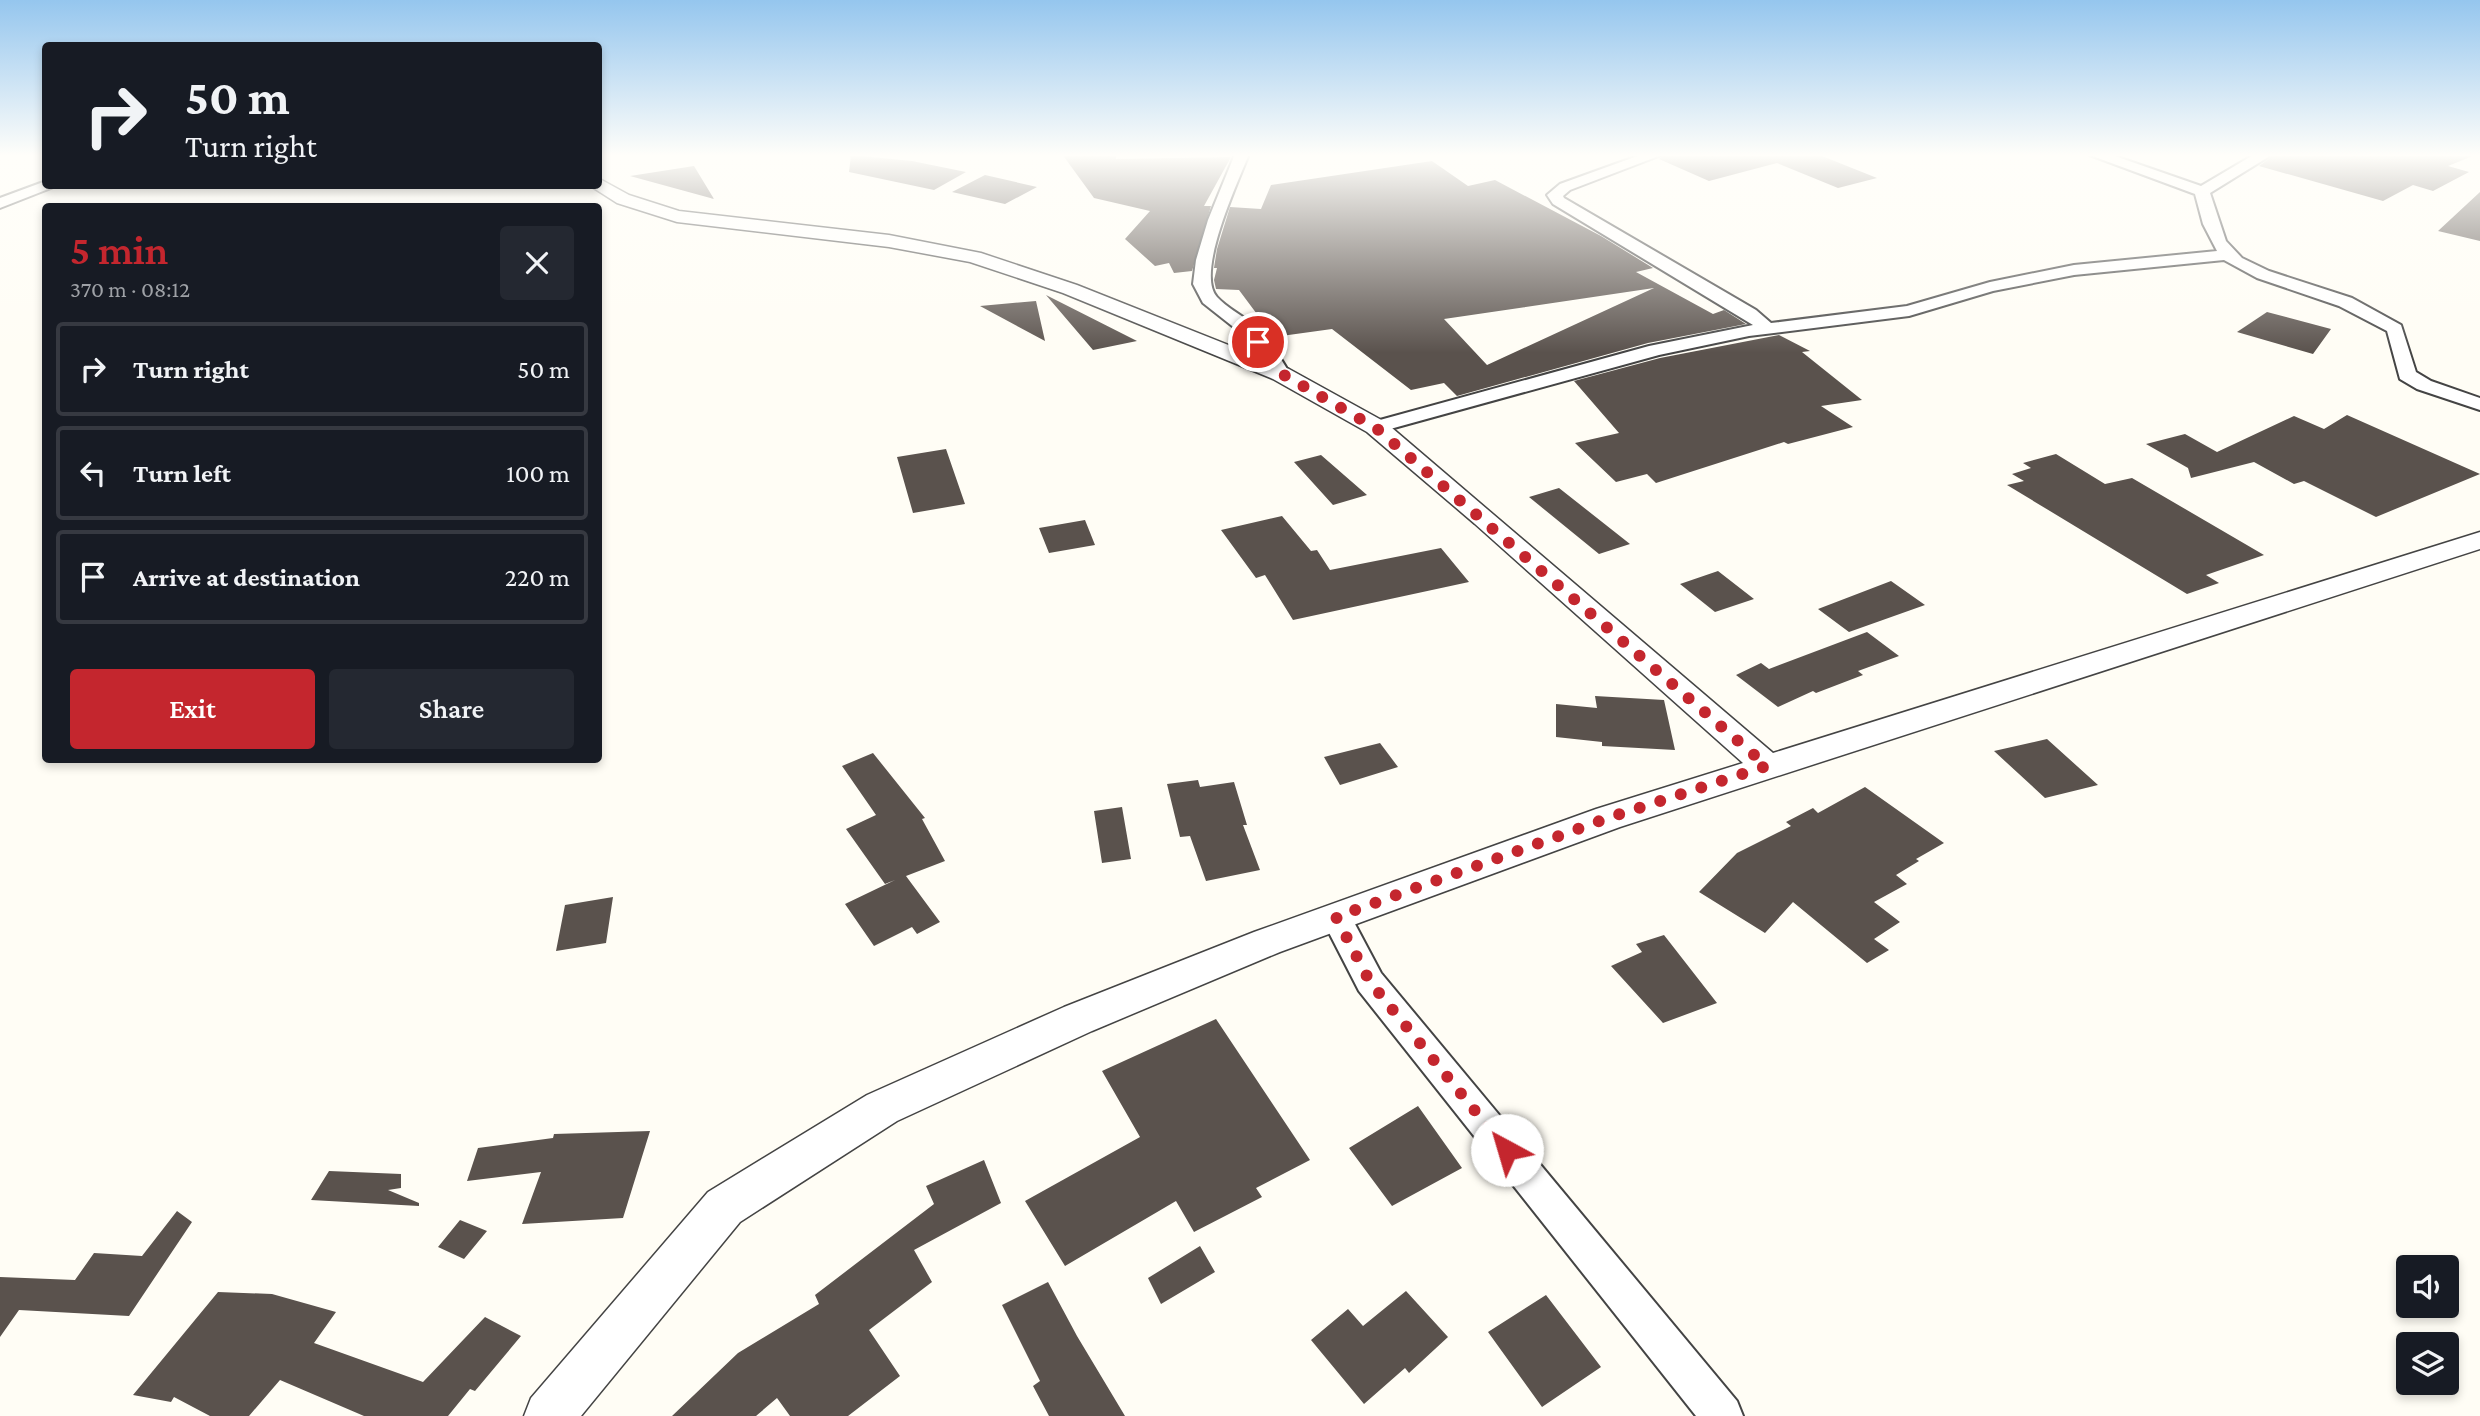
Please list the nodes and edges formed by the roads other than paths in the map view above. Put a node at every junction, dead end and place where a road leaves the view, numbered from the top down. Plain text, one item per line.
1 (711, 220) edge
2 (1216, 220) edge
3 (1588, 220) edge
4 (2209, 220) edge
5 (2227, 255) junction
6 (1768, 329) junction
7 (1282, 374) junction
8 (2480, 404) edge
9 (1376, 428) junction
10 (2480, 540) edge
11 (1767, 766) junction
12 (1336, 917) junction
13 (549, 1416) edge
14 (1722, 1416) edge

1 - 7 street
2 - 7 street
3 - 6 street
4 - 5 street
5 - 6 street
5 - 8 street
6 - 9 street
7 - 9 street
9 - 11 street
10 - 11 street
11 - 12 street
12 - 13 street
12 - 14 street

